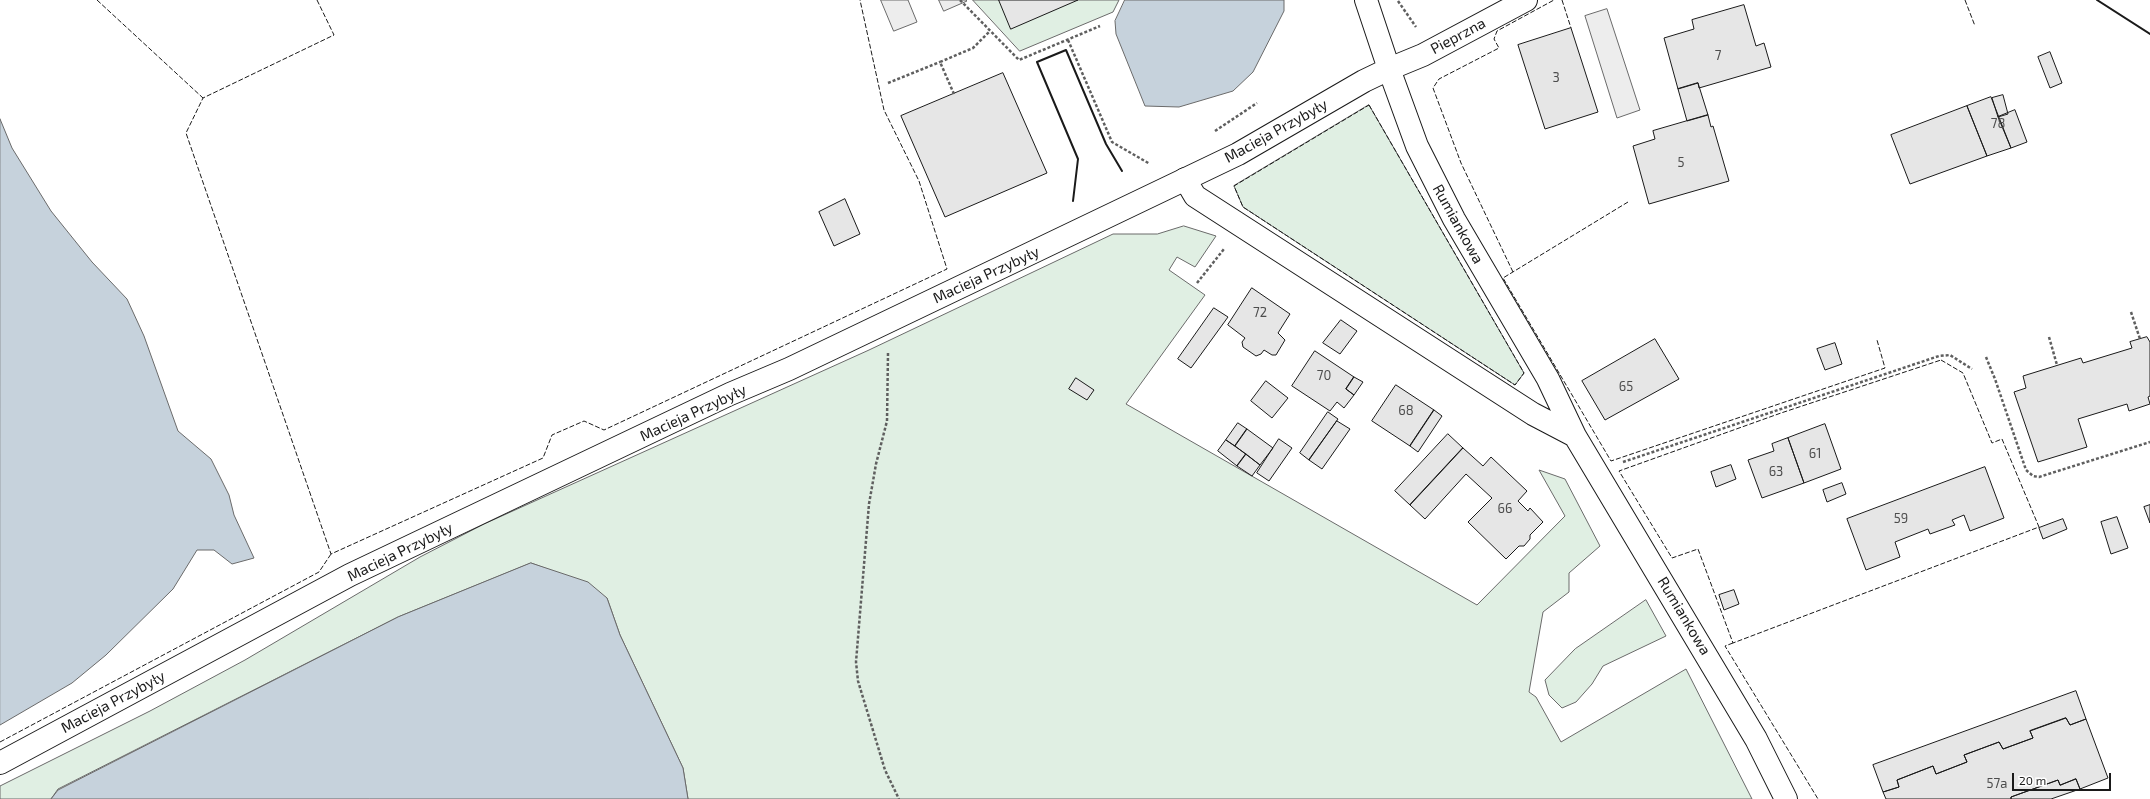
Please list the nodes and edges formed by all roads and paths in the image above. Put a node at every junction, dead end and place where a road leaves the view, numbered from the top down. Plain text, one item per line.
1 (960, 0) edge
2 (1366, 0) edge
3 (1526, 0) edge
4 (1100, 26) dead end
5 (990, 31) junction
6 (1068, 40) junction
7 (940, 62) junction
8 (1389, 69) junction
9 (888, 84) dead end
10 (954, 94) dead end
11 (1257, 103) dead end
12 (1212, 134) dead end
13 (1154, 166) dead end
14 (1185, 179) junction
15 (1229, 243) dead end
16 (1197, 284) dead end
17 (2131, 312) dead end
18 (882, 325) junction
19 (2049, 337) dead end
20 (2140, 339) dead end
21 (1986, 357) dead end
22 (2057, 365) dead end
23 (1972, 369) dead end
24 (1576, 436) junction
25 (2150, 442) edge
26 (1600, 475) junction
27 (0, 763) edge
28 (899, 799) edge
29 (1786, 799) edge

1 - 5 path
2 - 8 street, Rumiankowa
3 - 8 street, Pieprzna
4 - 6 path
5 - 6 path
5 - 7 path
6 - 13 path
7 - 9 path
7 - 10 path
8 - 14 street, Macieja Przybyły
8 - 24 street, Rumiankowa
11 - 12 path
14 - 18 street, Macieja Przybyły
14 - 24 street
15 - 16 path
17 - 20 path
18 - 27 street, Macieja Przybyły
18 - 28 path
19 - 22 path
21 - 25 path
23 - 26 path
24 - 26 street, Rumiankowa
26 - 29 street, Rumiankowa

